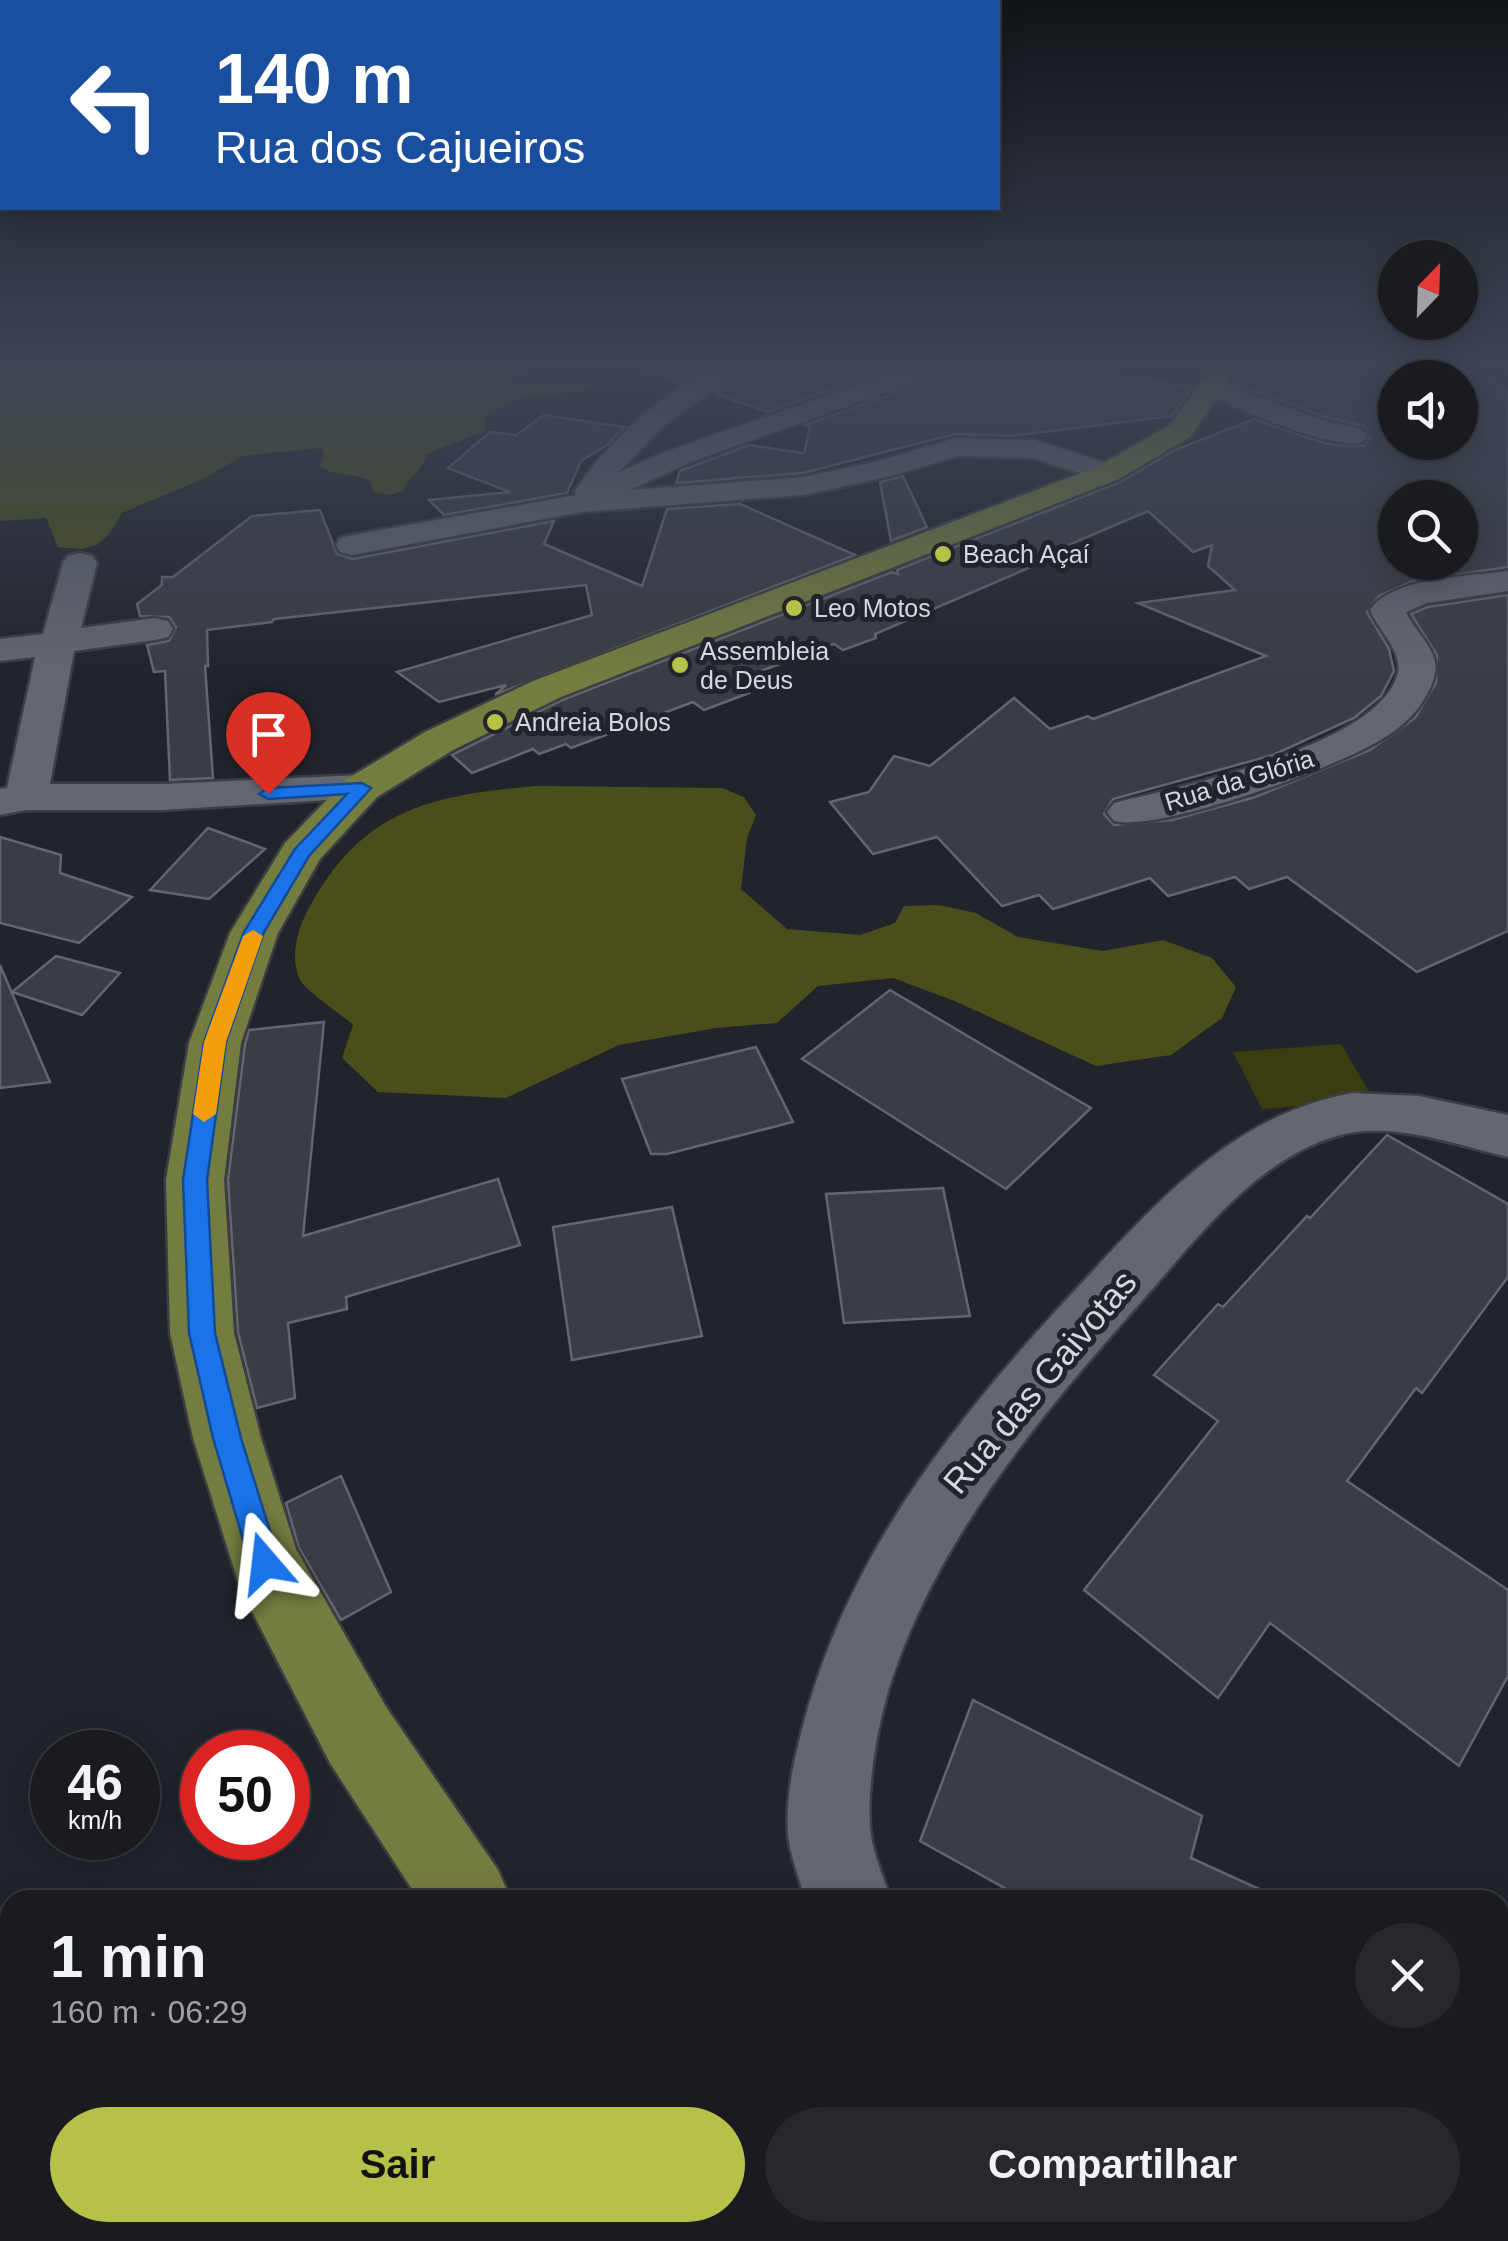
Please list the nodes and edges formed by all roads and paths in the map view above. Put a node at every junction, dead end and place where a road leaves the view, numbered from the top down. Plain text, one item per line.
1 (607, 468) edge
2 (656, 468) edge
3 (888, 468) edge
4 (1092, 468) edge
5 (1118, 468) edge
6 (1108, 473) junction
7 (582, 503) junction
8 (352, 546) dead end
9 (80, 563) dead end
10 (1508, 582) edge
11 (155, 629) dead end
12 (56, 646) junction
13 (0, 650) edge
14 (362, 788) junction
15 (13, 799) edge
16 (1129, 812) dead end
17 (1508, 1136) edge
18 (461, 1890) edge
19 (845, 1890) edge

1 - 7 street
2 - 7 street
3 - 7 street
4 - 6 street
5 - 6 main road
6 - 14 main road
7 - 8 street
9 - 12 street
10 - 16 street, Rua da Glória
11 - 12 street
12 - 13 street
12 - 15 street
14 - 15 street
14 - 18 main road
17 - 19 street, Rua das Gaivotas

